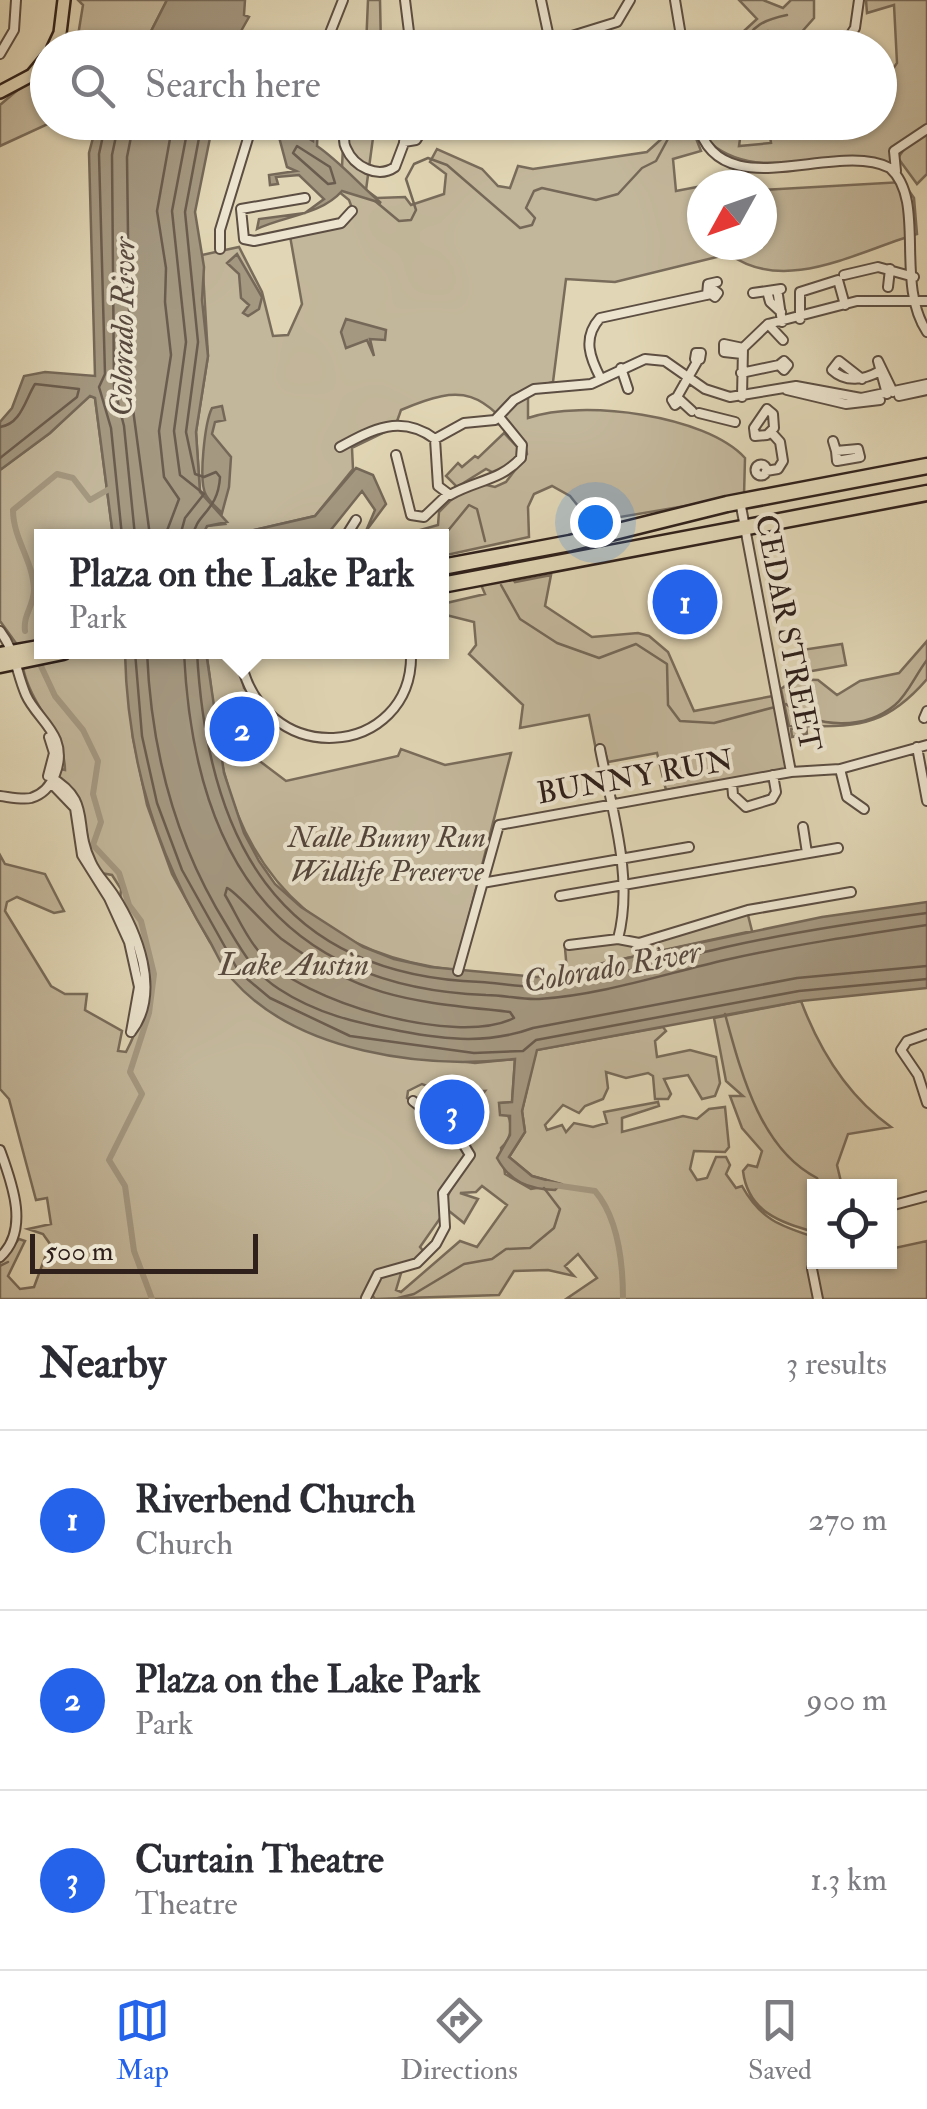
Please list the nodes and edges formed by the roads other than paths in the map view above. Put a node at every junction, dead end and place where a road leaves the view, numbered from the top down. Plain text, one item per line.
1 (16, 0) edge
2 (64, 0) edge
3 (343, 0) edge
4 (405, 0) edge
5 (630, 0) edge
6 (675, 0) edge
7 (859, 0) edge
8 (545, 1) edge
9 (60, 30) edge
10 (331, 30) edge
11 (409, 30) edge
12 (549, 30) edge
13 (590, 30) edge
14 (681, 30) edge
15 (854, 30) edge
16 (0, 54) edge
17 (30, 76) edge
18 (0, 92) edge
19 (927, 128) edge
20 (247, 140) edge
21 (345, 140) edge
22 (415, 140) edge
23 (705, 140) edge
24 (404, 142) joint
25 (896, 171) junction
26 (305, 198) dead end
27 (352, 211) dead end
28 (240, 223) junction
29 (222, 226) junction
30 (220, 249) dead end
31 (890, 269) junction
32 (844, 275) dead end
33 (914, 276) junction
34 (717, 282) dead end
35 (888, 286) dead end
36 (767, 291) junction
37 (753, 293) dead end
38 (927, 301) edge
39 (914, 303) junction
40 (846, 305) junction
41 (781, 317) junction
42 (800, 319) junction
43 (768, 324) junction
44 (927, 332) edge
45 (783, 340) dead end
46 (698, 360) dead end
47 (780, 365) dead end
48 (621, 368) junction
49 (741, 370) junction
50 (689, 378) junction
51 (862, 379) dead end
52 (601, 380) junction
53 (927, 387) edge
54 (628, 390) dead end
55 (890, 394) junction
56 (762, 395) junction
57 (721, 396) junction
58 (737, 397) junction
59 (766, 410) junction
60 (714, 417) junction
61 (500, 418) junction
62 (772, 432) junction
63 (855, 436) dead end
64 (435, 439) junction
65 (833, 440) dead end
66 (340, 447) dead end
67 (396, 455) dead end
68 (927, 466) edge
69 (766, 471) dead end
70 (927, 493) edge
71 (448, 495) junction
72 (740, 501) junction
73 (356, 520) dead end
74 (747, 528) junction
75 (350, 529) edge
76 (449, 566) edge
77 (449, 583) edge
78 (0, 631) edge
79 (34, 650) edge
80 (34, 656) edge
81 (9, 659) edge
82 (244, 659) edge
83 (407, 659) edge
84 (919, 746) edge
85 (600, 749) dead end
86 (840, 770) junction
87 (792, 772) junction
88 (773, 775) junction
89 (50, 779) junction
90 (732, 782) junction
91 (0, 796) edge
92 (927, 801) edge
93 (612, 806) junction
94 (864, 810) dead end
95 (803, 827) dead end
96 (689, 848) dead end
97 (838, 848) dead end
98 (807, 852) junction
99 (621, 859) junction
100 (482, 883) junction
101 (620, 886) junction
102 (851, 892) dead end
103 (560, 896) dead end
104 (618, 939) junction
105 (569, 945) dead end
106 (458, 970) dead end
107 (927, 1034) edge
108 (924, 1082) edge
109 (413, 1101) dead end
110 (927, 1102) edge
111 (0, 1150) edge
112 (927, 1196) edge
113 (897, 1204) edge
114 (0, 1257) edge
115 (812, 1269) edge
116 (367, 1299) edge
117 (818, 1299) edge

1 - 16 street
2 - 9 main road
3 - 10 street
4 - 11 street
5 - 13 street
6 - 14 street
7 - 15 street
8 - 12 street
17 - 18 main road
19 - 25 street
20 - 29 street
21 - 24 street
22 - 24 street
23 - 25 street
25 - 33 street
26 - 28 street
27 - 28 street
28 - 29 street
29 - 30 street
31 - 32 street
31 - 33 street
31 - 35 street
33 - 39 street
34 - 52 street
36 - 37 street
36 - 41 street
36 - 41 street
38 - 39 street
39 - 40 street
39 - 44 street
40 - 42 street
40 - 42 street
41 - 42 street
41 - 43 street
43 - 45 street
43 - 49 street
46 - 50 street
47 - 49 street
48 - 50 street
48 - 52 street
48 - 54 street
49 - 58 street
50 - 57 street
50 - 60 street
51 - 55 street
52 - 61 street
53 - 55 street
55 - 56 street
56 - 58 street
56 - 59 street
57 - 58 street
57 - 60 street
58 - 60 street
59 - 62 street
59 - 62 street
61 - 64 street
61 - 71 street
62 - 69 street
63 - 65 street
64 - 66 street
64 - 71 street
67 - 71 street
68 - 72 highway
70 - 74 highway
72 - 74 street, CEDAR STREET
72 - 76 highway
73 - 75 street
74 - 77 highway
74 - 87 street, CEDAR STREET
78 - 81 street
79 - 81 highway
80 - 81 highway
81 - 89 street
82 - 83 street
84 - 86 street, BUNNY RUN
84 - 92 street
85 - 93 street
86 - 87 street, BUNNY RUN
86 - 94 street
87 - 88 street, BUNNY RUN
88 - 90 street, BUNNY RUN
88 - 90 street
89 - 89 street
89 - 91 street
90 - 93 street, BUNNY RUN
93 - 99 street
93 - 100 street, BUNNY RUN
95 - 98 street
96 - 99 street
97 - 98 street
98 - 101 street
99 - 100 street
99 - 101 street
100 - 106 street, BUNNY RUN
101 - 103 street
101 - 104 street
102 - 104 street
104 - 105 street
107 - 108 street
108 - 110 street
109 - 116 street
111 - 114 street
112 - 113 street
115 - 117 street

